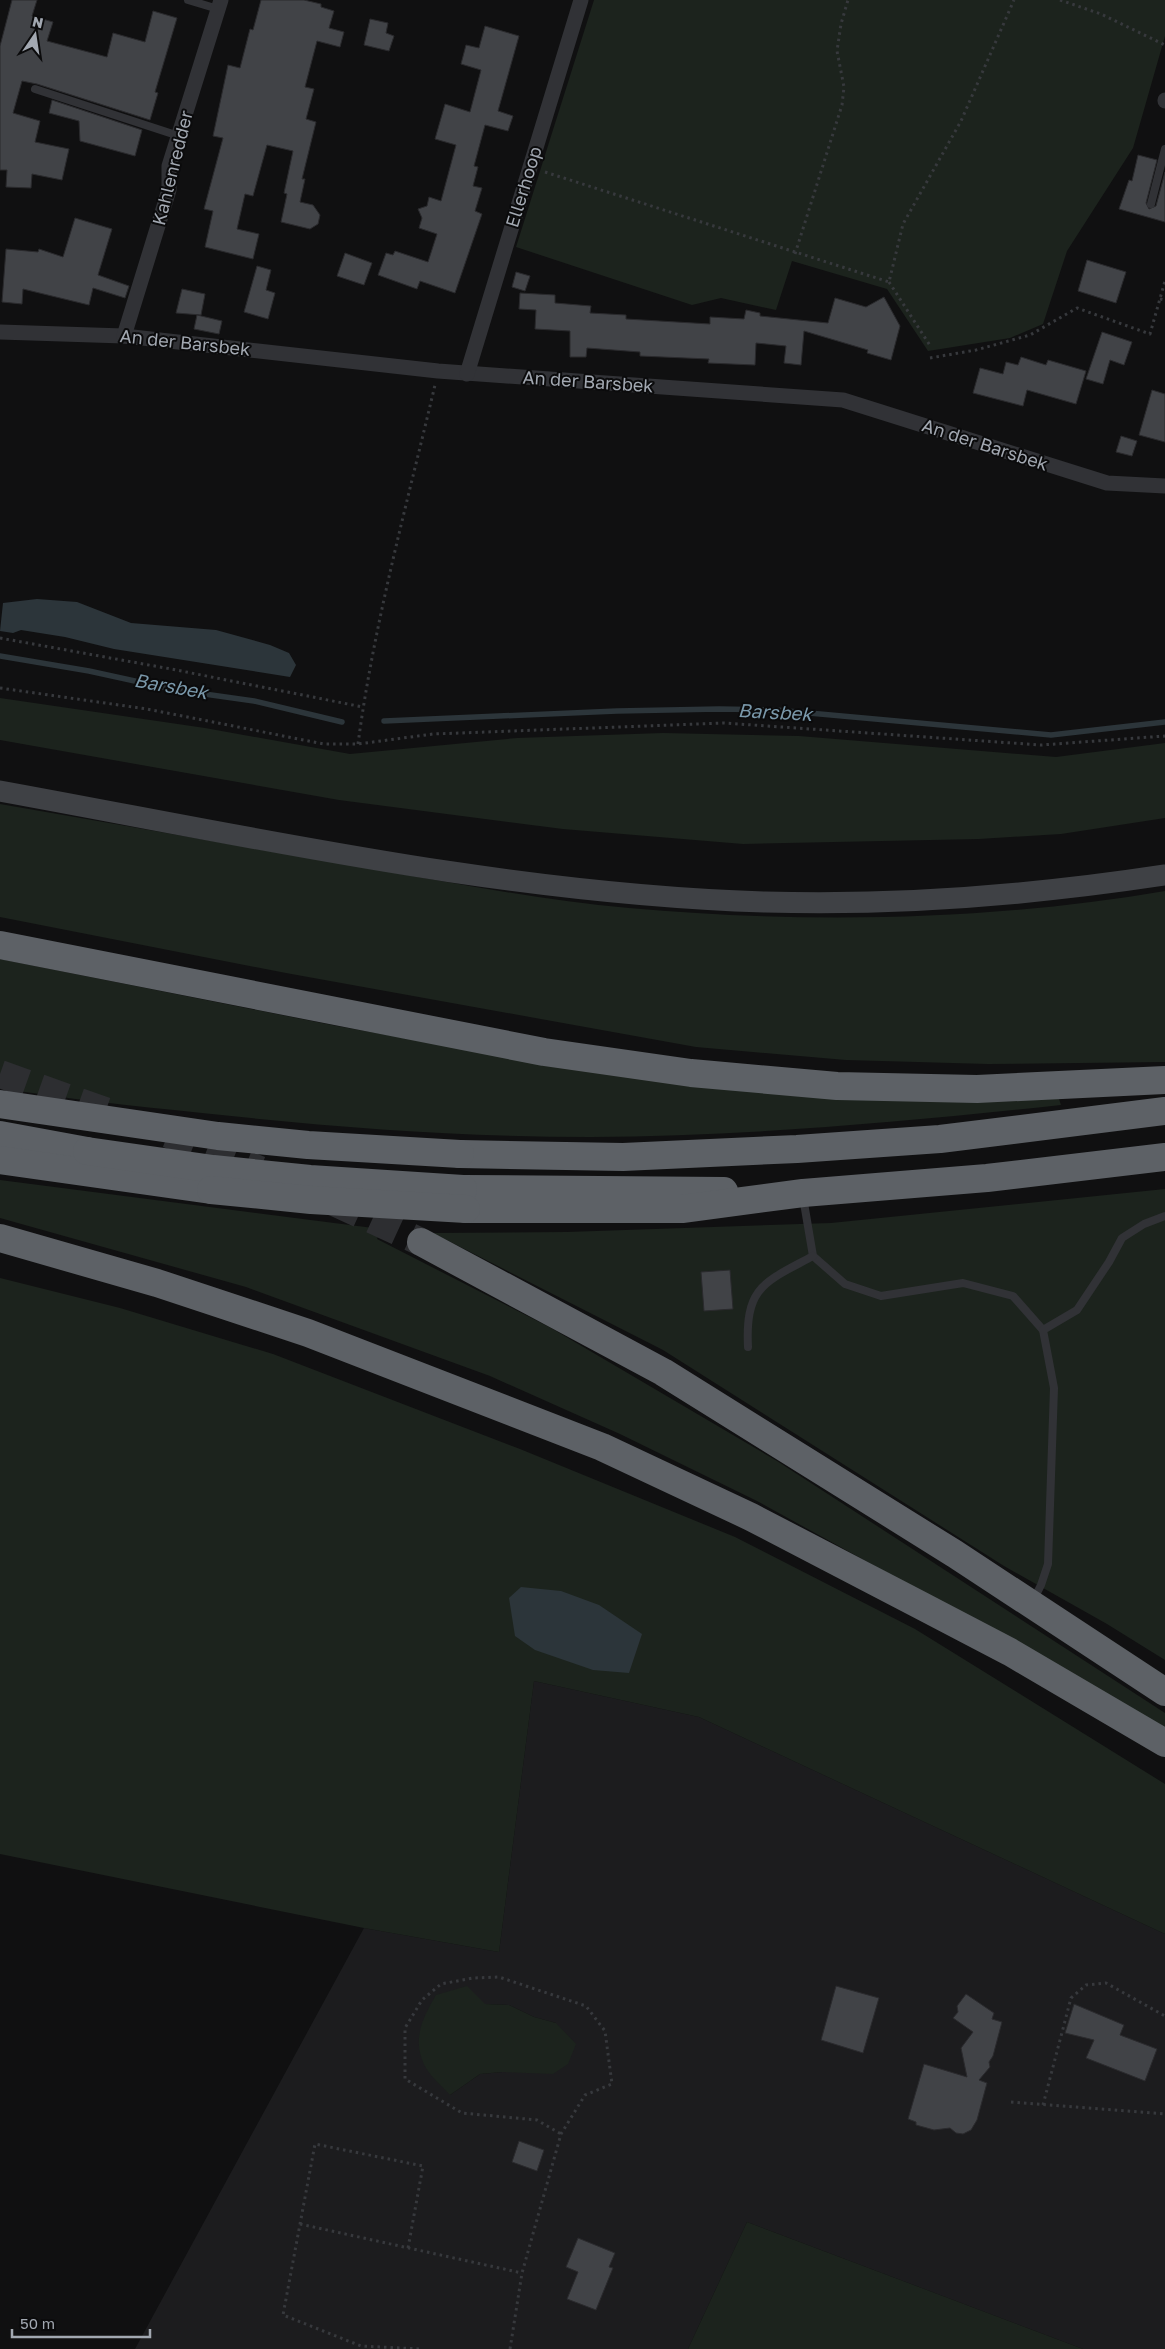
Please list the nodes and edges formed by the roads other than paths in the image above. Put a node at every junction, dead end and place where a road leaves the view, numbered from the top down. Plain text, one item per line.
1 (188, 0) edge
2 (581, 0) edge
3 (220, 4) edge
4 (35, 89) dead end
5 (179, 136) junction
6 (1165, 149) edge
7 (1151, 204) dead end
8 (0, 332) edge
9 (124, 336) junction
10 (466, 374) junction
11 (1165, 486) edge
12 (0, 791) edge
13 (1165, 875) edge
14 (0, 945) edge
15 (1165, 1080) edge
16 (0, 1104) edge
17 (1165, 1111) edge
18 (0, 1135) edge
19 (1165, 1156) edge
20 (0, 1160) edge
21 (803, 1194) junction
22 (465, 1199) junction
23 (1165, 1216) edge
24 (0, 1238) edge
25 (422, 1242) tunnel mouth
26 (0, 1245) edge
27 (49, 1252) junction
28 (813, 1256) junction
29 (1043, 1330) junction
30 (748, 1346) dead end
31 (1031, 1603) junction
32 (1165, 1692) edge
33 (1165, 1743) edge

1 - 3 lane
2 - 10 street, Ellerhoop
3 - 5 street, Kahlenredder
4 - 5 lane
5 - 9 street, Kahlenredder
6 - 7 lane
8 - 9 street, An der Barsbek
9 - 10 street, An der Barsbek
10 - 11 street, An der Barsbek
12 - 13 main road
14 - 15 highway
16 - 17 highway, bridge
18 - 22 highway, bridge
19 - 21 highway
20 - 22 highway, bridge
21 - 22 highway
21 - 28 lane
23 - 29 lane
24 - 27 highway
25 - 31 highway
26 - 27 highway
27 - 33 highway
28 - 29 lane
28 - 30 lane
29 - 31 lane
31 - 32 highway

